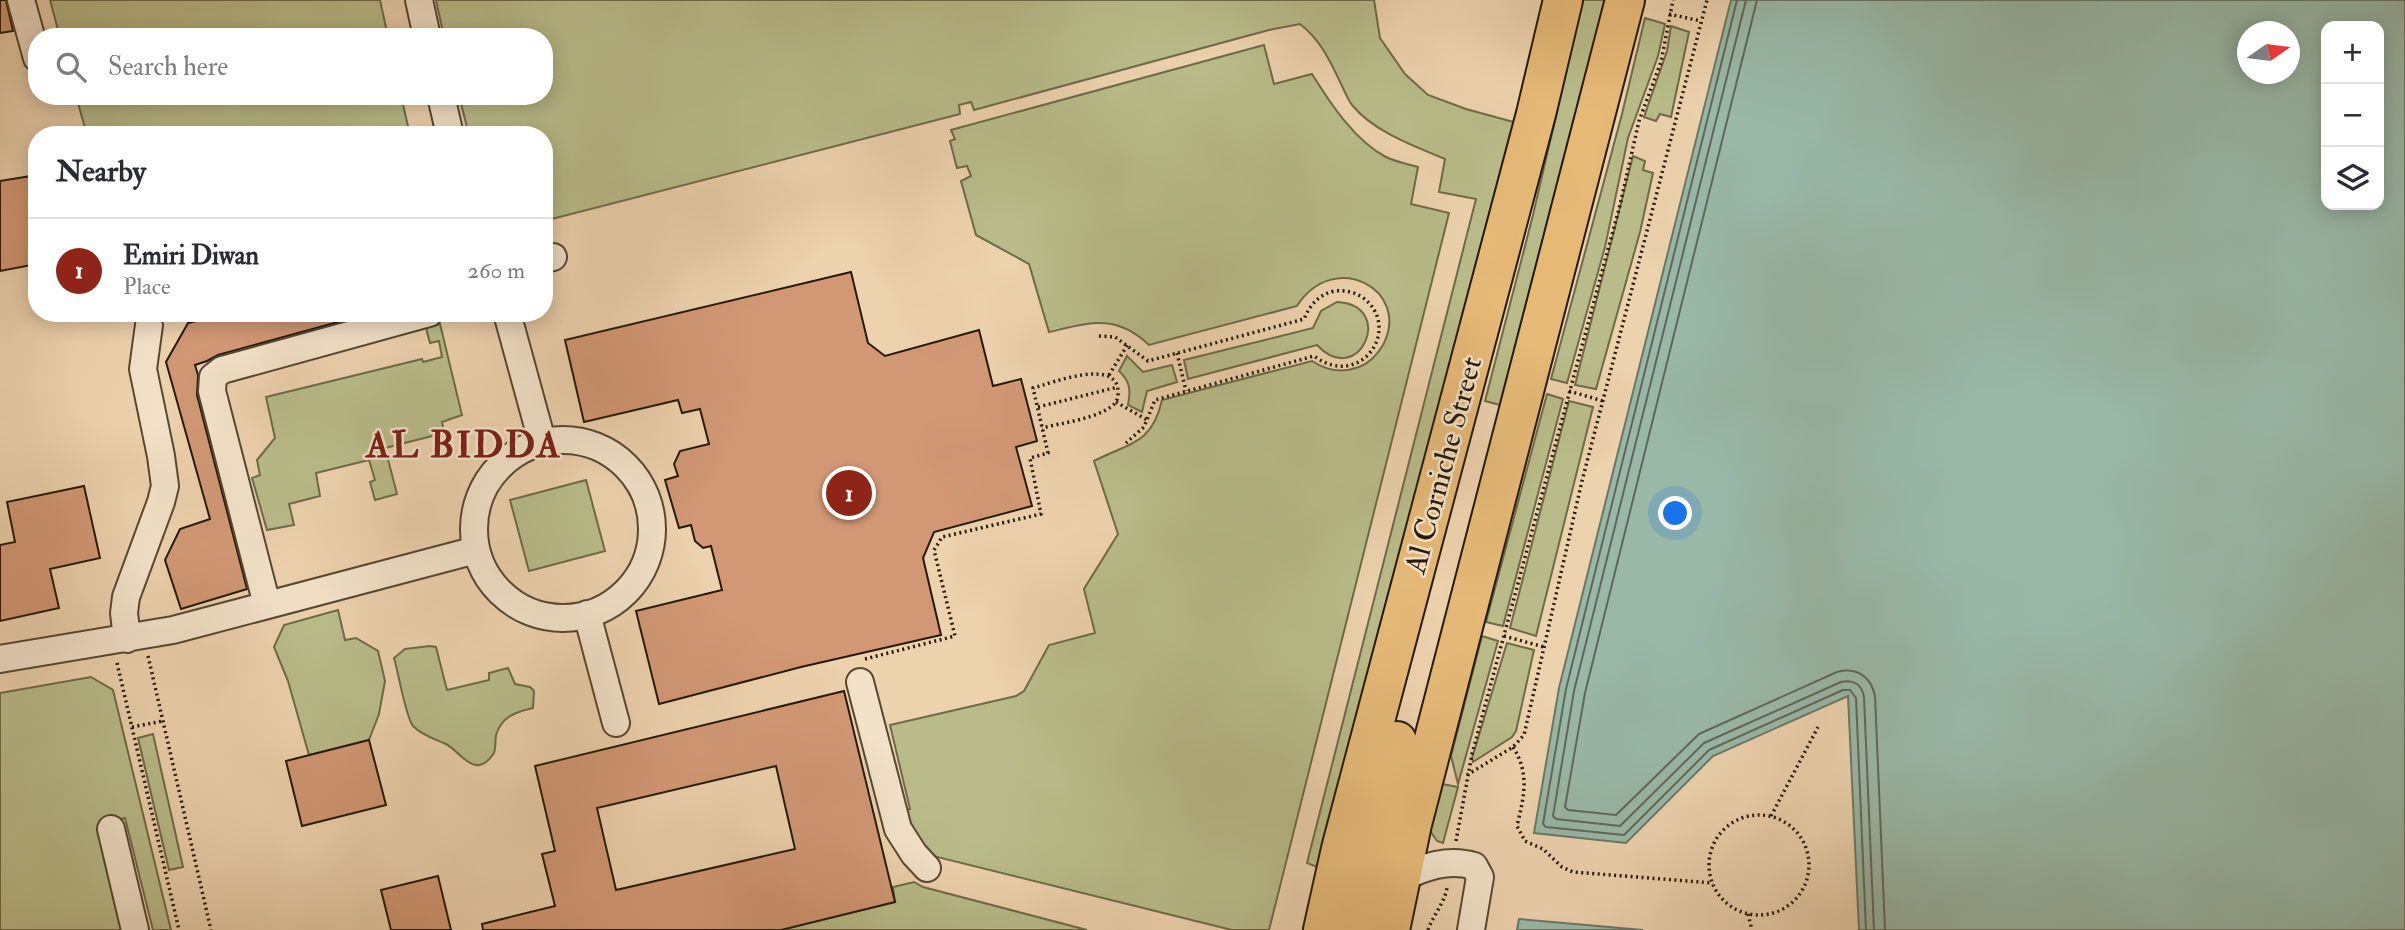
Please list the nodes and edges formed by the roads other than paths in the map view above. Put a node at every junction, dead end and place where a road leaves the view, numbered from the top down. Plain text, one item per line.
1 (21, 0) edge
2 (419, 0) edge
3 (1563, 0) edge
4 (1625, 0) edge
5 (29, 28) edge
6 (425, 28) edge
7 (443, 105) edge
8 (448, 126) edge
9 (396, 322) edge
10 (509, 322) edge
11 (149, 325) dead end
12 (542, 441) junction
13 (1432, 507) junction
14 (476, 550) junction
15 (267, 605) junction
16 (587, 614) junction
17 (127, 639) junction
18 (0, 659) edge
19 (860, 682) road end
20 (616, 723) dead end
21 (1412, 824) junction
22 (111, 829) dead end
23 (1455, 864) junction
24 (927, 868) dead end
25 (1400, 879) junction
26 (135, 930) edge
27 (1323, 930) edge
28 (1352, 930) edge
29 (1390, 930) edge
30 (1471, 930) edge

1 - 5 lane
2 - 6 lane
3 - 13 highway, Al Corniche Street
4 - 21 highway, Al Corniche Street
7 - 8 lane
9 - 15 lane
10 - 12 lane
11 - 17 lane
12 - 14 lane
12 - 16 lane
13 - 27 highway, Al Corniche Street
13 - 28 highway
14 - 15 lane
14 - 16 lane
15 - 17 lane
16 - 20 lane
17 - 18 lane
19 - 24 lane
21 - 23 lane
21 - 25 highway, Al Corniche Street
22 - 26 lane
23 - 25 lane
23 - 30 lane
25 - 29 highway, Al Corniche Street

